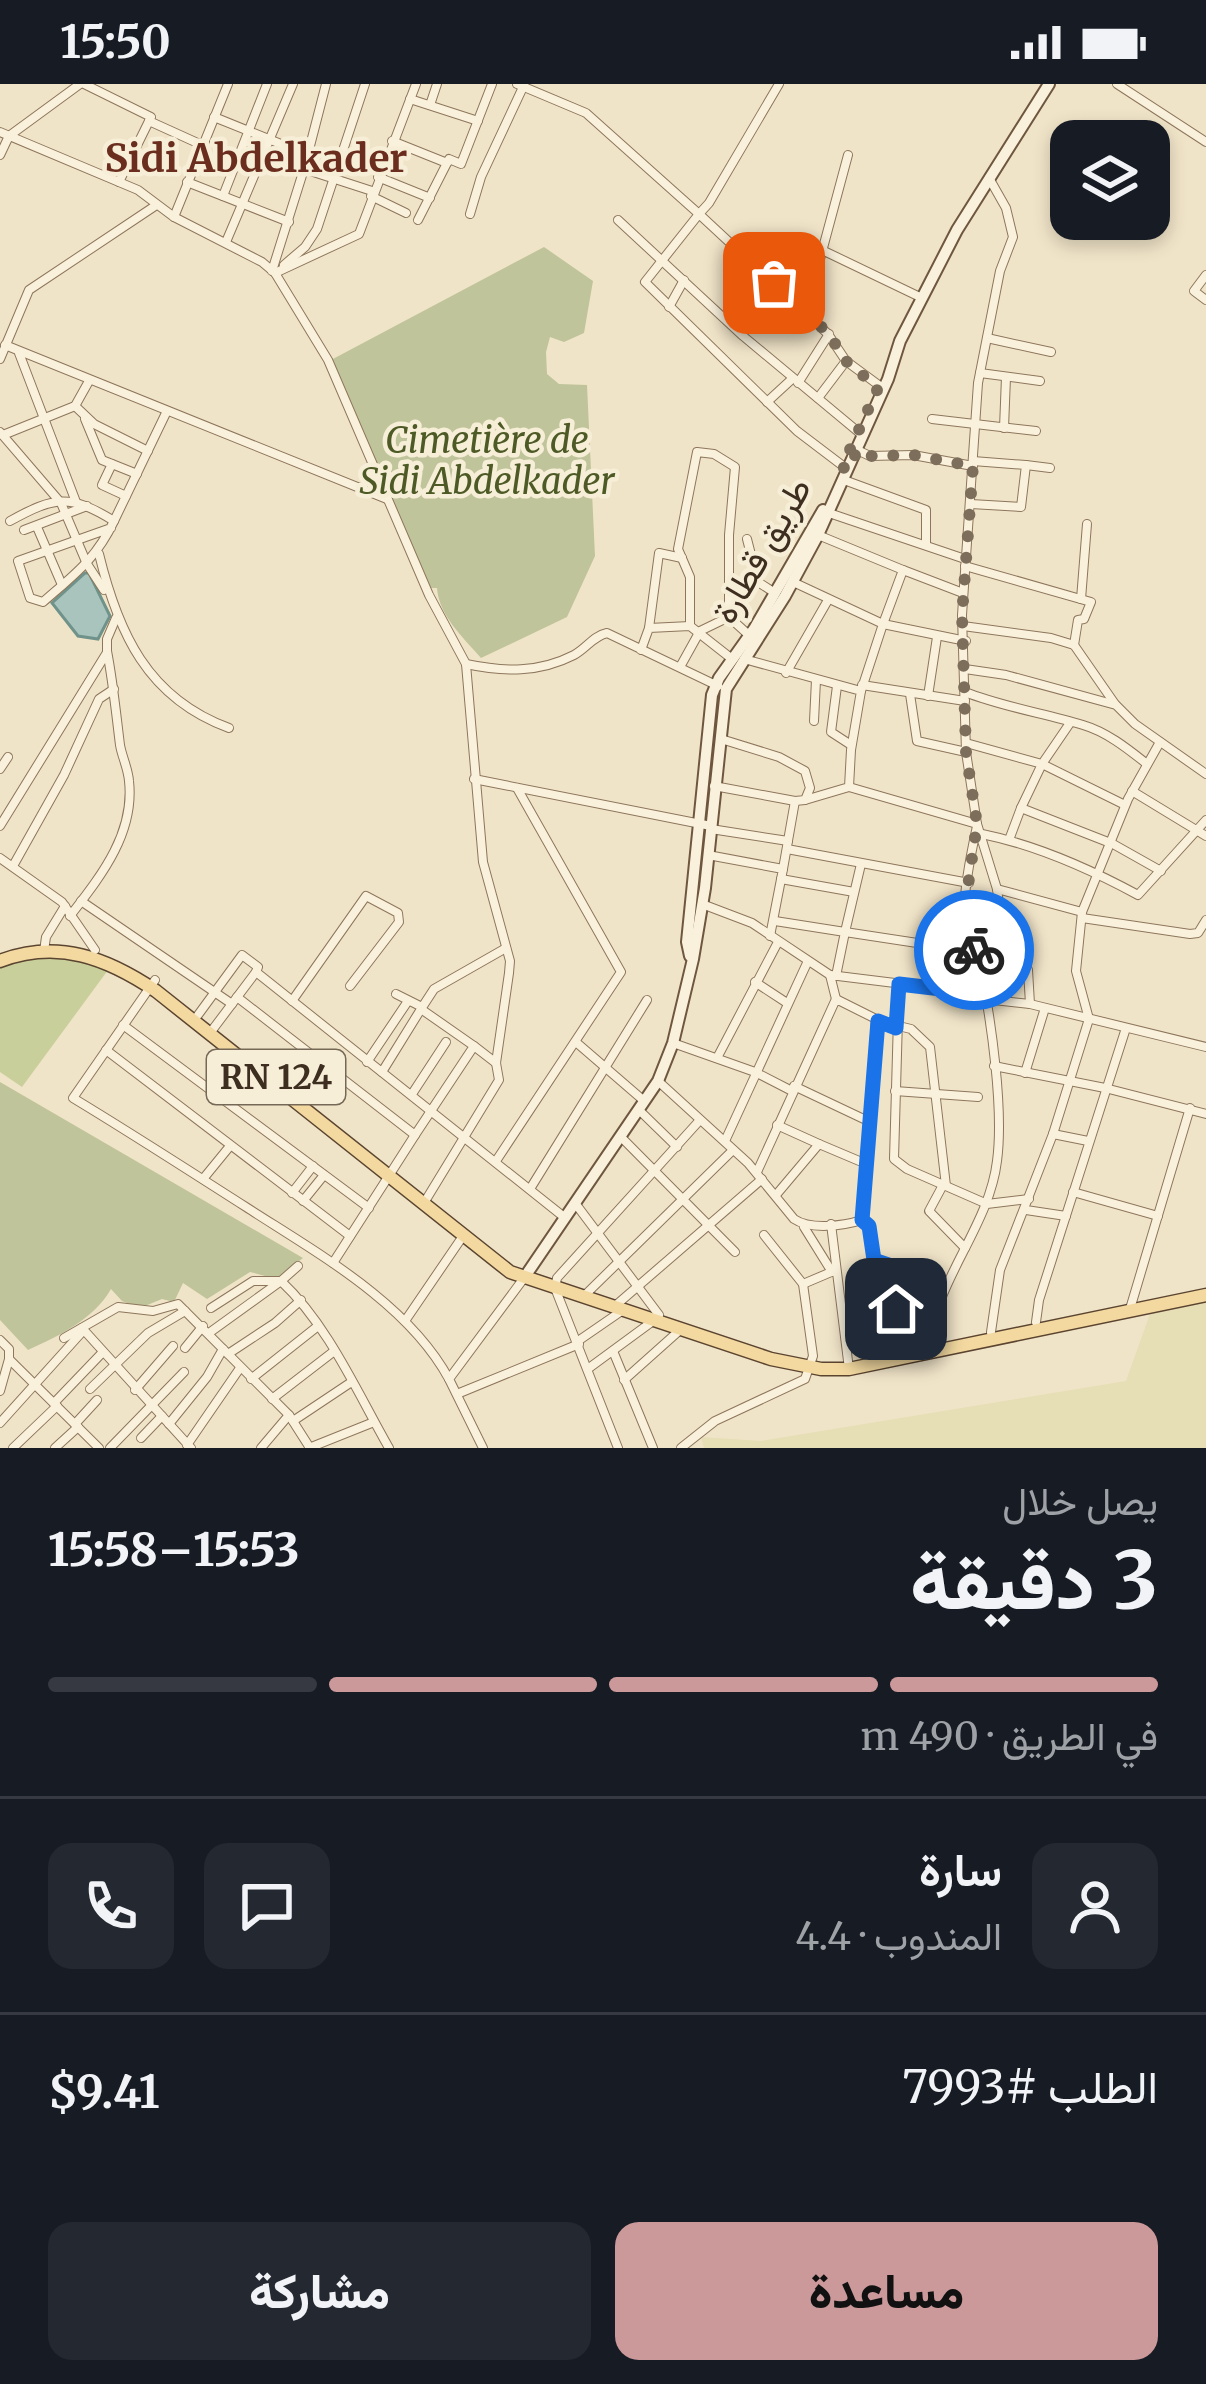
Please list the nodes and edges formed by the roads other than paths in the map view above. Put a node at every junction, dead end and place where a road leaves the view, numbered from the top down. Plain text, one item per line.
1 (227, 84) edge
2 (267, 84) edge
3 (293, 84) edge
4 (326, 84) edge
5 (365, 84) edge
6 (416, 84) edge
7 (437, 84) edge
8 (492, 84) edge
9 (779, 84) edge
10 (1049, 84) edge
11 (1118, 84) edge
12 (522, 85) edge
13 (76, 86) edge
14 (410, 98) junction
15 (430, 105) junction
16 (214, 117) junction
17 (149, 121) junction
18 (478, 121) junction
19 (248, 130) junction
20 (5, 134) edge
21 (267, 139) junction
22 (392, 141) junction
23 (1206, 142) edge
24 (202, 145) junction
25 (848, 154) dead end
26 (0, 155) edge
27 (308, 155) junction
28 (447, 163) junction
29 (304, 169) junction
30 (378, 177) junction
31 (989, 177) junction
32 (334, 178) junction
33 (119, 182) junction
34 (187, 182) junction
35 (372, 194) junction
36 (223, 196) junction
37 (430, 198) junction
38 (242, 203) junction
39 (155, 206) junction
40 (406, 213) dead end
41 (470, 214) dead end
42 (698, 214) junction
43 (174, 217) junction
44 (418, 220) dead end
45 (617, 220) dead end
46 (289, 222) junction
47 (226, 242) junction
48 (824, 251) junction
49 (662, 260) junction
50 (273, 272) junction
51 (1206, 275) edge
52 (684, 280) junction
53 (922, 298) junction
54 (1206, 300) edge
55 (669, 307) junction
56 (806, 312) junction
57 (829, 334) junction
58 (987, 338) junction
59 (4, 340) edge
60 (19, 351) junction
61 (1052, 352) dead end
62 (0, 358) edge
63 (846, 361) junction
64 (980, 373) junction
65 (1006, 376) junction
66 (795, 380) junction
67 (89, 381) junction
68 (1040, 381) dead end
69 (881, 389) junction
70 (818, 398) junction
71 (766, 402) junction
72 (75, 406) junction
73 (166, 412) junction
74 (84, 416) junction
75 (45, 419) junction
76 (932, 419) dead end
77 (975, 425) junction
78 (1004, 428) junction
79 (1036, 430) dead end
80 (2, 434) edge
81 (861, 434) junction
82 (857, 450) junction
83 (148, 451) junction
84 (973, 463) junction
85 (112, 464) junction
86 (1026, 466) junction
87 (1050, 468) dead end
88 (845, 472) junction
89 (137, 474) junction
90 (126, 496) junction
91 (387, 499) junction
92 (58, 500) junction
93 (76, 502) junction
94 (971, 504) junction
95 (87, 506) junction
96 (829, 513) junction
97 (66, 516) junction
98 (10, 521) dead end
99 (1087, 524) dead end
100 (113, 525) junction
101 (38, 526) junction
102 (24, 530) dead end
103 (818, 536) junction
104 (76, 539) junction
105 (747, 539) dead end
106 (926, 545) junction
107 (48, 549) junction
108 (99, 554) junction
109 (682, 558) junction
110 (965, 562) junction
111 (87, 564) junction
112 (903, 570) junction
113 (793, 582) junction
114 (62, 585) junction
115 (963, 593) junction
116 (781, 594) junction
117 (110, 598) junction
118 (1081, 598) junction
119 (828, 600) junction
120 (729, 617) junction
121 (116, 618) junction
122 (884, 625) junction
123 (963, 626) junction
124 (649, 628) junction
125 (695, 628) junction
126 (937, 637) junction
127 (753, 638) junction
128 (966, 641) junction
129 (1074, 645) junction
130 (641, 650) junction
131 (107, 651) junction
132 (738, 661) junction
133 (466, 664) junction
134 (680, 668) junction
135 (965, 669) junction
136 (786, 673) junction
137 (816, 680) junction
138 (837, 686) junction
139 (721, 687) junction
140 (861, 688) junction
141 (114, 689) junction
142 (910, 694) junction
143 (928, 696) junction
144 (965, 696) junction
145 (1116, 705) junction
146 (814, 721) dead end
147 (1070, 723) junction
148 (229, 728) dead end
149 (720, 739) junction
150 (1160, 742) junction
151 (852, 746) junction
152 (966, 748) junction
153 (8, 758) dead end
154 (1042, 764) junction
155 (1147, 764) junction
156 (0, 769) edge
157 (1206, 774) edge
158 (475, 778) junction
159 (714, 786) junction
160 (849, 787) junction
161 (517, 788) junction
162 (1132, 791) junction
163 (800, 801) junction
164 (1125, 805) junction
165 (1021, 808) junction
166 (1206, 820) edge
167 (0, 826) edge
168 (707, 826) junction
169 (979, 829) junction
170 (1201, 834) edge
171 (1009, 840) junction
172 (1113, 844) junction
173 (787, 845) junction
174 (708, 855) junction
175 (0, 858) edge
176 (861, 864) junction
177 (13, 866) junction
178 (1161, 871) junction
179 (1098, 873) junction
180 (782, 874) junction
181 (969, 883) junction
182 (997, 889) junction
183 (854, 892) junction
184 (81, 901) junction
185 (702, 904) junction
186 (65, 906) junction
187 (1082, 915) junction
188 (70, 916) junction
189 (1206, 920) edge
190 (775, 921) junction
191 (845, 932) junction
192 (774, 939) junction
193 (44, 947) junction
194 (506, 949) junction
195 (95, 950) junction
196 (976, 953) junction
197 (1006, 956) junction
198 (0, 957) edge
199 (693, 959) junction
200 (807, 963) junction
201 (256, 972) junction
202 (833, 975) junction
203 (755, 982) junction
204 (152, 984) junction
205 (899, 984) junction
206 (350, 986) dead end
207 (212, 993) junction
208 (396, 994) dead end
209 (984, 996) junction
210 (836, 999) junction
211 (234, 1000) junction
212 (647, 1000) dead end
213 (292, 1001) junction
214 (408, 1001) junction
215 (787, 1003) junction
216 (1030, 1004) junction
217 (422, 1008) junction
218 (1045, 1008) junction
219 (198, 1015) junction
220 (1089, 1019) junction
221 (878, 1021) junction
222 (123, 1025) junction
223 (896, 1028) junction
224 (1126, 1028) junction
225 (212, 1031) junction
226 (446, 1042) dead end
227 (577, 1043) junction
228 (673, 1043) junction
229 (475, 1046) junction
230 (1206, 1047) edge
231 (106, 1050) junction
232 (717, 1058) junction
233 (368, 1062) junction
234 (496, 1063) junction
235 (994, 1066) junction
236 (607, 1069) junction
237 (382, 1072) junction
238 (755, 1072) junction
239 (1025, 1073) junction
240 (658, 1081) junction
241 (1068, 1082) junction
242 (1105, 1088) junction
243 (793, 1089) junction
244 (895, 1091) junction
245 (412, 1094) junction
246 (936, 1096) junction
247 (978, 1097) dead end
248 (640, 1104) junction
249 (1190, 1108) junction
250 (433, 1110) junction
251 (1206, 1113) edge
252 (700, 1120) junction
253 (868, 1121) junction
254 (777, 1125) junction
255 (1052, 1134) junction
256 (415, 1135) junction
257 (466, 1137) junction
258 (621, 1137) junction
259 (725, 1141) junction
260 (1088, 1141) junction
261 (819, 1144) junction
262 (230, 1146) junction
263 (677, 1148) junction
264 (734, 1150) junction
265 (496, 1161) junction
266 (864, 1163) junction
267 (313, 1166) junction
268 (392, 1173) junction
269 (324, 1174) junction
270 (655, 1174) junction
271 (759, 1176) junction
272 (203, 1179) junction
273 (945, 1185) junction
274 (530, 1189) junction
275 (1073, 1192) junction
276 (292, 1193) junction
277 (776, 1195) junction
278 (1029, 1199) junction
279 (303, 1201) junction
280 (426, 1201) junction
281 (682, 1201) junction
282 (574, 1203) junction
283 (987, 1204) junction
284 (369, 1208) junction
285 (1025, 1210) junction
286 (1066, 1216) junction
287 (1158, 1216) junction
288 (565, 1217) junction
289 (862, 1220) junction
290 (831, 1224) junction
291 (803, 1226) junction
292 (708, 1227) junction
293 (464, 1234) junction
294 (598, 1235) junction
295 (764, 1235) dead end
296 (350, 1237) junction
297 (965, 1248) junction
298 (735, 1252) dead end
299 (619, 1259) junction
300 (333, 1263) junction
301 (298, 1266) dead end
302 (835, 1270) junction
303 (524, 1278) junction
304 (281, 1281) junction
305 (638, 1284) junction
306 (803, 1284) junction
307 (555, 1288) junction
308 (1206, 1291) edge
309 (583, 1297) junction
310 (301, 1300) junction
311 (1131, 1306) junction
312 (211, 1307) dead end
313 (618, 1309) junction
314 (185, 1310) junction
315 (656, 1318) junction
316 (405, 1321) junction
317 (1036, 1322) junction
318 (318, 1326) junction
319 (83, 1330) junction
320 (206, 1330) junction
321 (680, 1330) junction
322 (992, 1332) junction
323 (64, 1338) dead end
324 (0, 1340) edge
325 (578, 1342) junction
326 (173, 1346) dead end
327 (185, 1348) dead end
328 (929, 1348) junction
329 (225, 1351) junction
330 (901, 1351) junction
331 (333, 1352) junction
332 (613, 1352) junction
333 (101, 1354) junction
334 (10, 1359) junction
335 (811, 1364) junction
336 (848, 1364) junction
337 (113, 1366) junction
338 (240, 1367) junction
339 (589, 1368) junction
340 (184, 1372) dead end
341 (251, 1379) junction
342 (449, 1379) junction
343 (624, 1380) junction
344 (350, 1383) junction
345 (36, 1384) junction
346 (90, 1389) dead end
347 (135, 1390) junction
348 (0, 1391) edge
349 (458, 1394) junction
350 (272, 1399) junction
351 (97, 1400) dead end
352 (152, 1404) junction
353 (56, 1405) junction
354 (291, 1418) junction
355 (165, 1420) junction
356 (374, 1422) junction
357 (0, 1424) edge
358 (76, 1425) junction
359 (141, 1438) dead end
360 (98, 1447) edge
361 (189, 1447) edge
362 (13, 1448) edge
363 (55, 1448) edge
364 (110, 1448) edge
365 (261, 1448) edge
366 (310, 1448) edge
367 (389, 1448) edge
368 (483, 1448) edge
369 (619, 1448) edge
370 (653, 1448) edge
371 (680, 1448) edge

1 - 16 street
2 - 19 street
3 - 21 street
4 - 27 street
5 - 32 street
6 - 14 street
7 - 15 street
8 - 18 street
9 - 42 street
10 - 31 main road, طريق قطارة
11 - 23 street
12 - 41 street
12 - 42 street
13 - 17 street
13 - 20 street
14 - 15 street
14 - 22 street
15 - 18 street
16 - 19 street
16 - 24 street
17 - 24 street
17 - 33 street
18 - 28 street
19 - 21 street
19 - 36 street
20 - 26 street
20 - 33 street
21 - 27 street
21 - 38 street
22 - 28 street
22 - 30 street
24 - 34 street
25 - 48 street
27 - 29 street
28 - 37 street
29 - 32 street
29 - 46 street
30 - 35 street
30 - 37 street
31 - 53 main road, طريق قطارة
31 - 58 street
32 - 35 street
32 - 50 street
33 - 39 street
34 - 36 street
34 - 43 street
35 - 40 street
35 - 50 street
36 - 38 street
37 - 44 street
38 - 46 street
38 - 47 street
39 - 43 street
39 - 59 street
42 - 49 street
42 - 56 street
43 - 47 street
45 - 49 street
46 - 50 street
47 - 50 street
48 - 53 street
48 - 56 street
49 - 52 street
49 - 55 street
50 - 91 street
51 - 54 street
52 - 55 street
52 - 66 street
53 - 69 main road, طريق قطارة
55 - 71 street
56 - 57 street
57 - 63 street
57 - 66 street
58 - 61 street
58 - 64 street
59 - 60 street
59 - 62 street
60 - 67 street
60 - 75 street
63 - 69 street
63 - 70 street
64 - 65 street
64 - 77 street
65 - 68 street
65 - 78 street
66 - 70 street
66 - 71 street
67 - 72 street
67 - 73 street
69 - 81 main road, طريق قطارة
70 - 81 street
71 - 88 street
72 - 74 street
72 - 75 street
73 - 83 street
73 - 91 street
74 - 83 street
74 - 85 street
75 - 80 street
75 - 93 street
76 - 77 street
77 - 78 street
77 - 84 street
78 - 79 street
80 - 92 street
81 - 82 main road, طريق قطارة
81 - 88 main road, طريق قطارة
82 - 84 street
82 - 88 main road, طريق قطارة
83 - 89 street
84 - 86 street
84 - 94 street
85 - 89 street
85 - 90 street
86 - 87 street
86 - 94 street
88 - 96 main road, طريق قطارة
88 - 106 street
88 - 116 main road, طريق قطارة
89 - 90 street
90 - 100 street
91 - 133 street
92 - 93 street
92 - 97 street
92 - 98 street
93 - 95 street
94 - 110 street
95 - 97 street
95 - 100 street
96 - 103 main road, طريق قطارة
96 - 106 street
97 - 101 street
97 - 104 street
99 - 118 street
100 - 104 street
100 - 108 street
101 - 102 street
101 - 107 street
103 - 112 street
103 - 113 main road, طريق قطارة
104 - 107 street
104 - 111 street
105 - 116 street
106 - 110 street
107 - 114 street
107 - 114 street
108 - 111 street
108 - 117 street
109 - 120 street
109 - 124 street
109 - 125 street
110 - 115 street
110 - 118 street
111 - 114 street
111 - 117 street
112 - 115 street
112 - 122 street
113 - 116 main road, طريق قطارة
113 - 119 street
115 - 123 street
116 - 127 main road, طريق قطارة
117 - 121 street
118 - 129 street
119 - 122 street
119 - 136 street
120 - 125 street
120 - 127 street
121 - 131 street
121 - 148 street
122 - 126 street
122 - 140 street
123 - 128 street
123 - 129 street
124 - 125 street
124 - 130 street
125 - 132 street
125 - 134 street
126 - 128 street
126 - 143 street
127 - 132 main road, طريق قطارة
128 - 135 street
129 - 145 street
130 - 133 street
130 - 134 street
131 - 141 street
131 - 167 street
132 - 136 street
132 - 139 main road, طريق قطارة
133 - 158 street
134 - 139 street
135 - 144 street
135 - 145 street
136 - 137 street
137 - 138 street
137 - 146 street
138 - 140 street
138 - 151 street
139 - 149 main road, طريق قطارة
139 - 168 main road, طريق قطارة
140 - 142 street
140 - 151 street
141 - 177 street
141 - 184 street
142 - 143 street
142 - 152 street
143 - 144 street
144 - 147 street
144 - 152 street
145 - 150 street
147 - 154 street
147 - 155 street
149 - 159 main road, طريق قطارة
149 - 163 street
150 - 155 street
150 - 157 street
151 - 160 street
152 - 154 street
152 - 169 street
153 - 156 street
154 - 164 street
154 - 165 street
155 - 162 street
158 - 161 street
158 - 194 street
159 - 163 street
159 - 168 main road, طريق قطارة
160 - 163 street
160 - 169 street
161 - 168 street
161 - 227 street
162 - 164 street
162 - 170 street
163 - 173 street
164 - 172 street
165 - 171 street
165 - 172 street
166 - 170 street
168 - 173 street
168 - 174 main road, طريق قطارة
168 - 199 main road, طريق قطارة
169 - 171 street
169 - 181 street
169 - 182 street
170 - 178 street
171 - 179 street
172 - 178 street
172 - 179 street
173 - 176 street
173 - 180 street
174 - 180 street
174 - 185 main road, طريق قطارة
175 - 177 street
176 - 181 street
176 - 183 street
177 - 186 street
178 - 179 street
179 - 187 street
180 - 183 street
180 - 190 street
181 - 196 street
182 - 187 street
182 - 197 street
183 - 191 street
184 - 188 street
184 - 207 street
185 - 192 street
185 - 199 main road, طريق قطارة
186 - 188 street
186 - 193 street
187 - 189 street
187 - 220 street
188 - 195 street
190 - 191 street
190 - 192 street
191 - 196 street
191 - 202 street
192 - 200 street
192 - 203 street
193 - 195 main road, RN 124
193 - 198 main road, RN 124
193 - 204 main road, RN 124
194 - 217 street
194 - 234 street
195 - 204 main road, RN 124
196 - 197 street
196 - 209 street
197 - 216 street
199 - 228 main road, طريق قطارة
200 - 202 street
200 - 215 street
201 - 207 street
201 - 211 street
201 - 213 street
202 - 205 street
202 - 210 street
203 - 215 street
203 - 232 street
204 - 219 main road, RN 124
204 - 222 street
204 - 225 main road, RN 124
205 - 209 street
205 - 223 street
206 - 213 street
207 - 211 street
207 - 219 street
208 - 214 street
209 - 216 street
209 - 235 street
210 - 221 street
210 - 243 street
211 - 225 street
211 - 256 street
212 - 236 street
213 - 233 street
214 - 217 street
214 - 233 street
215 - 238 street
216 - 218 street
217 - 229 street
217 - 237 street
218 - 220 street
218 - 239 street
219 - 225 main road, RN 124
220 - 224 street
220 - 241 street
221 - 223 street
221 - 253 street
222 - 231 street
222 - 267 street
223 - 244 street
223 - 246 street
224 - 230 street
224 - 242 street
225 - 268 main road, RN 124
226 - 245 street
227 - 236 street
227 - 265 street
228 - 232 street
228 - 240 main road, طريق قطارة
229 - 234 street
229 - 250 street
231 - 262 street
231 - 272 street
232 - 238 street
233 - 237 street
234 - 257 street
235 - 239 street
235 - 283 street
236 - 248 street
236 - 274 street
237 - 245 street
238 - 243 street
238 - 259 street
239 - 241 street
240 - 248 main road, طريق قطارة
240 - 252 street
241 - 242 street
241 - 255 street
242 - 249 street
242 - 260 street
243 - 253 street
243 - 254 street
244 - 246 street
244 - 273 street
245 - 250 street
246 - 247 street
246 - 273 street
248 - 258 main road, طريق قطارة
248 - 263 street
249 - 251 street
249 - 287 street
250 - 256 street
250 - 257 street
252 - 259 street
252 - 263 street
253 - 266 street
254 - 261 street
254 - 271 street
255 - 260 street
255 - 278 street
256 - 268 street
257 - 265 street
257 - 280 street
258 - 270 street
258 - 282 main road, طريق قطارة
259 - 264 street
260 - 275 street
261 - 266 street
261 - 277 street
262 - 272 street
262 - 276 street
263 - 270 street
264 - 271 street
264 - 281 street
265 - 274 street
266 - 289 street
267 - 269 street
267 - 276 street
268 - 280 main road, RN 124
268 - 284 street
269 - 279 street
269 - 284 street
270 - 281 street
270 - 294 street
271 - 277 street
271 - 292 street
272 - 300 street
273 - 283 street
273 - 297 street
274 - 288 street
275 - 286 street
275 - 287 street
276 - 279 street
277 - 291 street
278 - 283 street
278 - 285 street
279 - 296 street
280 - 293 main road, RN 124
280 - 303 main road, RN 124
281 - 292 street
281 - 299 street
282 - 288 main road, طريق قطارة
282 - 294 street
283 - 297 street
284 - 296 street
285 - 286 street
285 - 322 street
286 - 317 street
287 - 311 street
288 - 303 main road, طريق قطارة
289 - 290 street
289 - 330 street
290 - 291 street
290 - 302 street
291 - 302 street
292 - 298 street
292 - 305 street
293 - 303 main road, RN 124
293 - 316 street
294 - 299 street
294 - 307 street
295 - 306 street
296 - 300 street
297 - 328 street
299 - 305 street
299 - 309 street
300 - 316 street
301 - 304 street
302 - 306 street
302 - 336 street
303 - 307 main road, RN 124
303 - 342 street
304 - 310 street
304 - 312 street
304 - 320 street
305 - 313 street
305 - 315 street
306 - 335 street
307 - 309 main road, RN 124
307 - 325 street
308 - 311 main road, RN 124
309 - 313 main road, RN 124
310 - 318 street
310 - 329 street
311 - 317 main road, RN 124
311 - 328 main road, RN 124
313 - 315 main road, RN 124
313 - 325 street
314 - 319 street
314 - 320 street
314 - 337 street
315 - 321 main road, RN 124
315 - 332 street
316 - 342 street
317 - 322 main road, RN 124
318 - 331 street
318 - 341 street
319 - 323 street
319 - 333 street
319 - 345 street
320 - 327 street
320 - 329 street
321 - 335 main road, RN 124
321 - 343 street
322 - 328 main road, RN 124
324 - 334 street
325 - 339 street
325 - 349 street
326 - 347 street
328 - 330 main road, RN 124
328 - 336 main road, RN 124
329 - 338 street
329 - 355 street
330 - 336 main road, RN 124
331 - 344 street
331 - 350 street
332 - 339 street
332 - 343 street
333 - 337 street
333 - 353 street
334 - 345 street
334 - 348 street
335 - 336 main road, RN 124
335 - 371 street
337 - 346 street
337 - 347 street
338 - 341 street
338 - 361 street
339 - 369 street
340 - 352 street
341 - 350 street
342 - 349 street
343 - 370 street
344 - 354 street
344 - 356 street
345 - 353 street
345 - 357 street
347 - 352 street
349 - 368 street
350 - 354 street
351 - 358 street
352 - 355 street
352 - 364 street
353 - 358 street
353 - 362 street
354 - 365 street
354 - 366 street
355 - 359 street
355 - 361 street
356 - 366 street
356 - 367 street
358 - 360 street
358 - 363 street

